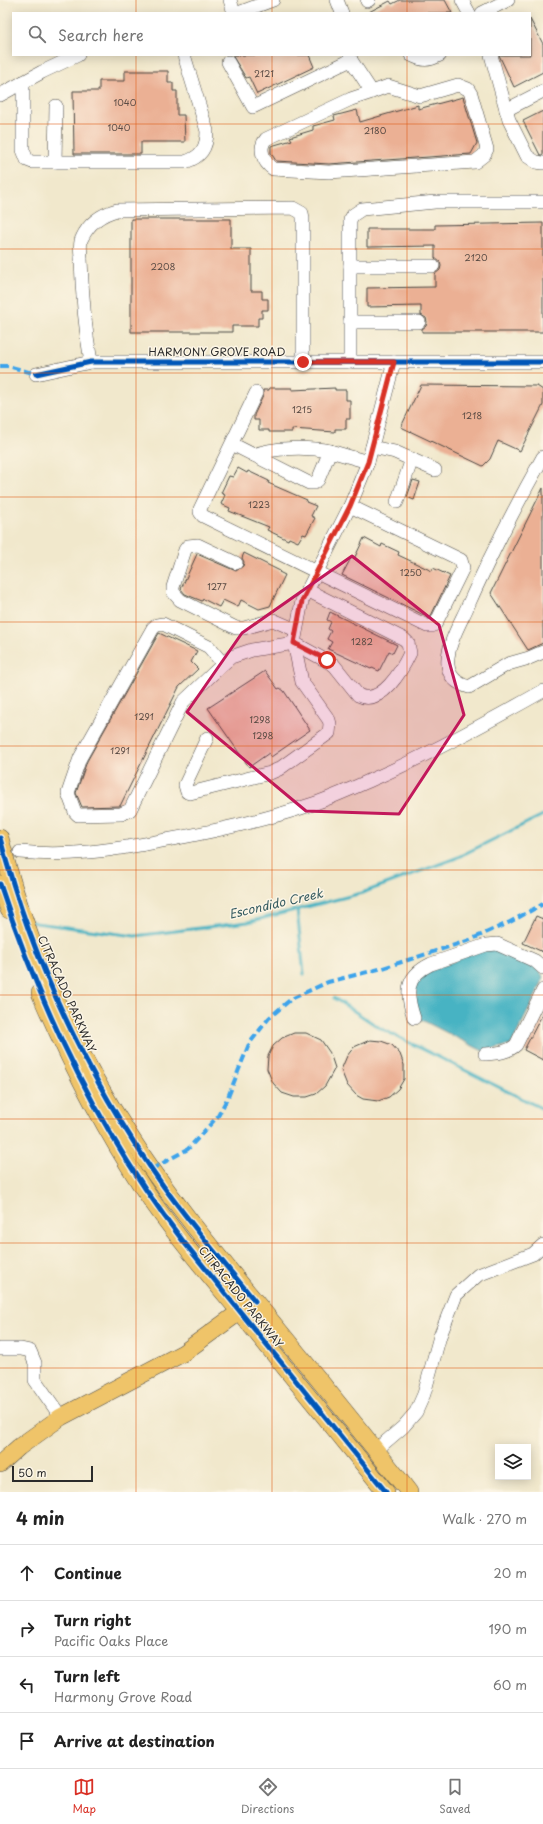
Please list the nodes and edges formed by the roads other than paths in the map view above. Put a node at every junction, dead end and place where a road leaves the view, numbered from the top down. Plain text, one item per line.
1 (230, 0) edge
2 (273, 0) edge
3 (337, 0) edge
4 (462, 0) edge
5 (508, 0) edge
6 (234, 12) edge
7 (241, 12) edge
8 (342, 12) edge
9 (468, 12) edge
10 (484, 12) edge
11 (76, 56) edge
12 (184, 56) edge
13 (413, 56) edge
14 (438, 56) edge
15 (491, 56) edge
16 (351, 58) edge
17 (228, 62) dead end
18 (23, 82) junction
19 (543, 90) edge
20 (372, 92) junction
21 (0, 95) edge
22 (56, 106) dead end
23 (506, 110) junction
24 (56, 162) junction
25 (543, 163) edge
26 (543, 202) edge
27 (350, 266) junction
28 (433, 266) dead end
29 (350, 322) junction
30 (419, 322) dead end
31 (91, 362) junction
32 (303, 362) junction
33 (350, 362) junction
34 (394, 362) junction
35 (543, 362) edge
36 (36, 374) dead end
37 (256, 394) dead end
38 (232, 444) junction
39 (372, 447) junction
40 (330, 451) junction
41 (254, 455) junction
42 (543, 457) edge
43 (412, 459) junction
44 (368, 462) junction
45 (435, 470) dead end
46 (397, 502) dead end
47 (350, 506) junction
48 (236, 563) dead end
49 (317, 572) junction
50 (307, 590) junction
51 (296, 630) junction
52 (294, 643) junction
53 (543, 652) edge
54 (223, 664) junction
55 (543, 691) edge
56 (207, 738) dead end
57 (0, 838) edge
58 (20, 852) dead end
59 (4, 878) edge
60 (543, 968) edge
61 (543, 990) edge
62 (57, 1016) junction
63 (414, 1018) dead end
64 (485, 1054) dead end
65 (543, 1245) edge
66 (255, 1301) junction
67 (240, 1312) junction
68 (0, 1349) edge
69 (61, 1417) junction
70 (376, 1450) junction
71 (0, 1464) edge
72 (386, 1492) edge
73 (409, 1492) edge

1 - 6 street
2 - 7 street
3 - 8 street
4 - 9 street
5 - 10 street
11 - 18 street
12 - 24 street
13 - 14 street
15 - 23 street
16 - 17 street
16 - 20 street
18 - 21 street
18 - 24 street
19 - 23 street
20 - 20 street
22 - 24 street
23 - 25 street
26 - 27 street
27 - 28 street
27 - 29 street
29 - 30 street
29 - 33 street
31 - 32 street, HARMONY GROVE ROAD
31 - 32 street
31 - 36 street, HARMONY GROVE ROAD
32 - 33 street, HARMONY GROVE ROAD
33 - 34 street, HARMONY GROVE ROAD
34 - 35 street, HARMONY GROVE ROAD
34 - 39 street
37 - 38 street
38 - 41 street
38 - 49 street
39 - 43 street
39 - 44 street
40 - 41 street
40 - 41 street
40 - 44 street
42 - 53 street
43 - 45 street
43 - 46 street
44 - 47 street
47 - 49 street
47 - 49 street
48 - 51 street
49 - 50 street
50 - 51 street
50 - 52 street
51 - 52 street
52 - 54 street
52 - 56 street
54 - 54 street
55 - 58 street
57 - 59 main road, CITRACADO PARKWAY
59 - 62 main road, CITRACADO PARKWAY
60 - 63 street
61 - 64 street
62 - 66 main road, CITRACADO PARKWAY
62 - 67 main road, CITRACADO PARKWAY
65 - 70 street
66 - 67 main road
66 - 70 main road, CITRACADO PARKWAY
67 - 69 main road
67 - 72 main road, CITRACADO PARKWAY
68 - 69 street
69 - 71 main road
70 - 73 main road, CITRACADO PARKWAY

